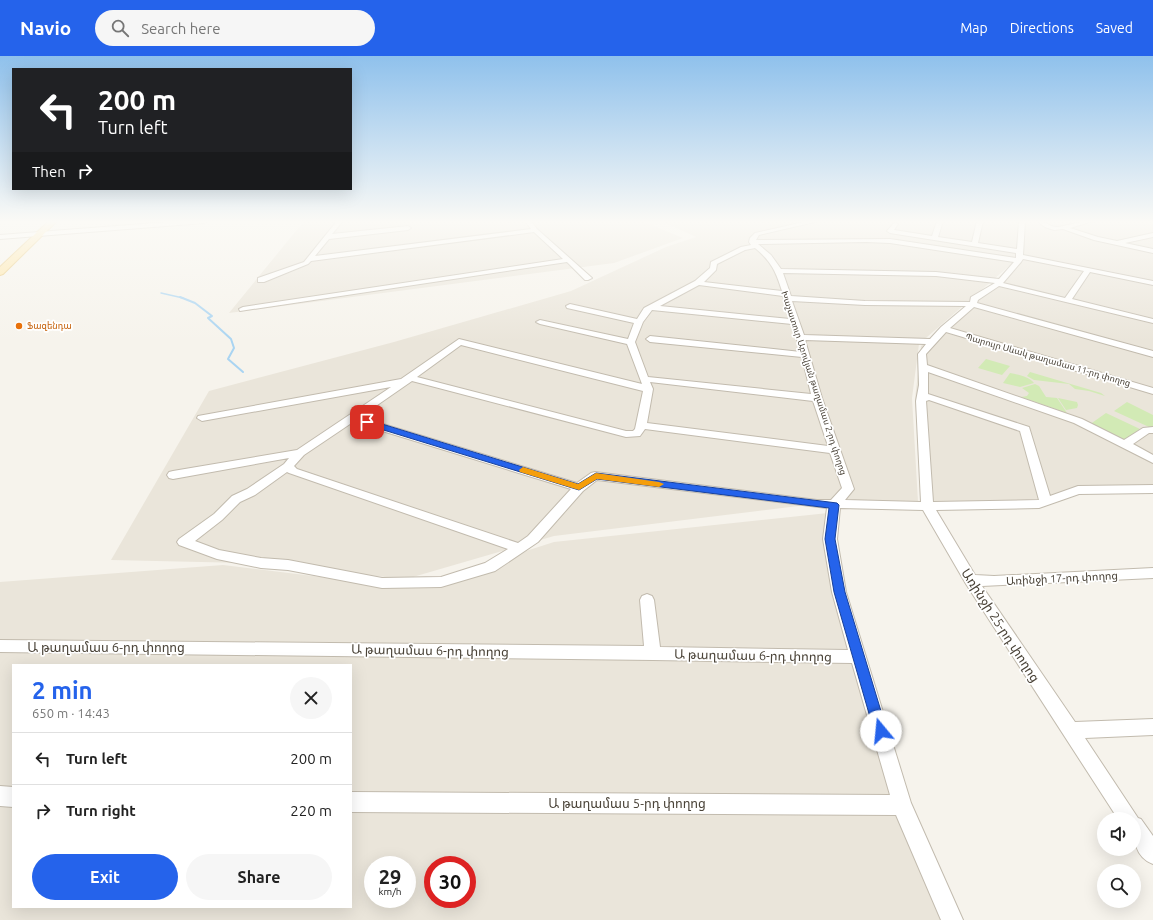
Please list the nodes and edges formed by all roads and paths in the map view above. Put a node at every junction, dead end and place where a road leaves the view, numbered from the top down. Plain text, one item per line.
1 (11, 261) edge
2 (307, 261) edge
3 (559, 261) edge
4 (569, 261) edge
5 (716, 261) edge
6 (773, 261) edge
7 (1016, 261) edge
8 (1046, 261) edge
9 (1088, 270) junction
10 (779, 271) junction
11 (0, 272) edge
12 (588, 278) dead end
13 (262, 280) dead end
14 (698, 283) junction
15 (999, 283) junction
16 (1153, 283) edge
17 (786, 296) junction
18 (1067, 301) junction
19 (973, 304) junction
20 (570, 306) dead end
21 (651, 308) junction
22 (243, 309) dead end
23 (1152, 318) edge
24 (540, 322) dead end
25 (639, 322) junction
26 (795, 322) junction
27 (944, 329) junction
28 (800, 337) junction
29 (650, 339) dead end
30 (631, 342) junction
31 (932, 342) junction
32 (1153, 354) edge
33 (806, 355) junction
34 (923, 367) junction
35 (645, 379) junction
36 (408, 380) junction
37 (648, 389) junction
38 (1149, 392) edge
39 (817, 398) junction
40 (923, 398) junction
41 (202, 418) dead end
42 (352, 418) junction
43 (640, 425) junction
44 (1153, 430) edge
45 (1125, 444) junction
46 (834, 450) junction
47 (300, 453) junction
48 (1153, 460) edge
49 (288, 466) junction
50 (173, 475) dead end
51 (579, 488) junction
52 (1153, 489) edge
53 (1045, 501) junction
54 (834, 505) junction
55 (927, 506) junction
56 (519, 548) junction
57 (1153, 574) edge
58 (971, 580) junction
59 (647, 600) dead end
60 (0, 646) edge
61 (653, 653) junction
62 (859, 657) junction
63 (1153, 727) edge
64 (1069, 730) junction
65 (0, 796) edge
66 (12, 797) edge
67 (352, 802) edge
68 (902, 805) junction
69 (1124, 812) edge
70 (1141, 836) edge
71 (1153, 854) edge
72 (952, 920) edge

1 - 11 main road
2 - 13 street
3 - 22 street
4 - 12 street
5 - 14 street
6 - 10 street, Խաչատուր Աբովյան թաղամաս 2-րդ փողոց
7 - 15 street
8 - 9 street
9 - 16 street
9 - 18 street
10 - 15 street
10 - 17 street, Խաչատուր Աբովյան թաղամաս 2-րդ փողոց
14 - 17 street
14 - 21 street
15 - 18 street
15 - 19 street
17 - 19 street
17 - 26 street, Խաչատուր Աբովյան թաղամաս 2-րդ փողոց
18 - 23 street
19 - 27 street
19 - 32 street
20 - 25 street
21 - 25 street
21 - 26 street
24 - 30 street
25 - 30 street
26 - 28 street, Խաչատուր Աբովյան թաղամաս 2-րդ փողոց
27 - 31 street
27 - 38 street, Պարույր Սևակ թաղամաս 11-րդ փողոց
28 - 31 street
28 - 33 street, Խաչատուր Աբովյան թաղամաս 2-րդ փողոց
29 - 33 street
30 - 35 street
31 - 34 street
33 - 39 street, Խաչատուր Աբովյան թաղամաս 2-րդ փողոց
34 - 40 street
34 - 45 street
35 - 37 street
35 - 39 street
36 - 37 street
36 - 41 street
36 - 42 street
36 - 43 street
37 - 43 street
39 - 46 street, Խաչատուր Աբովյան թաղամաս 2-րդ փողոց
40 - 53 street
40 - 55 street
42 - 47 street
42 - 51 street
43 - 46 street
44 - 45 street
45 - 48 street
46 - 54 street, Խաչատուր Աբովյան թաղամաս 2-րդ փողոց
47 - 49 street
47 - 50 street
49 - 56 street
49 - 56 street
51 - 54 street
51 - 56 street
52 - 53 street
53 - 55 street
54 - 55 street
54 - 62 street
55 - 58 street, Առինջի 25-րդ փողոց
57 - 58 street, Առինջի 17-րդ փողոց
58 - 64 street, Առինջի 25-րդ փողոց
59 - 61 street
60 - 61 street, Ա թաղամաս 6-րդ փողոց
61 - 62 street, Ա թաղամաս 6-րդ փողոց
62 - 68 street
63 - 64 street
64 - 69 street, Առինջի 25-րդ փողոց
65 - 66 street
67 - 68 street, Ա թաղամաս 5-րդ փողոց
68 - 72 street
70 - 71 street

